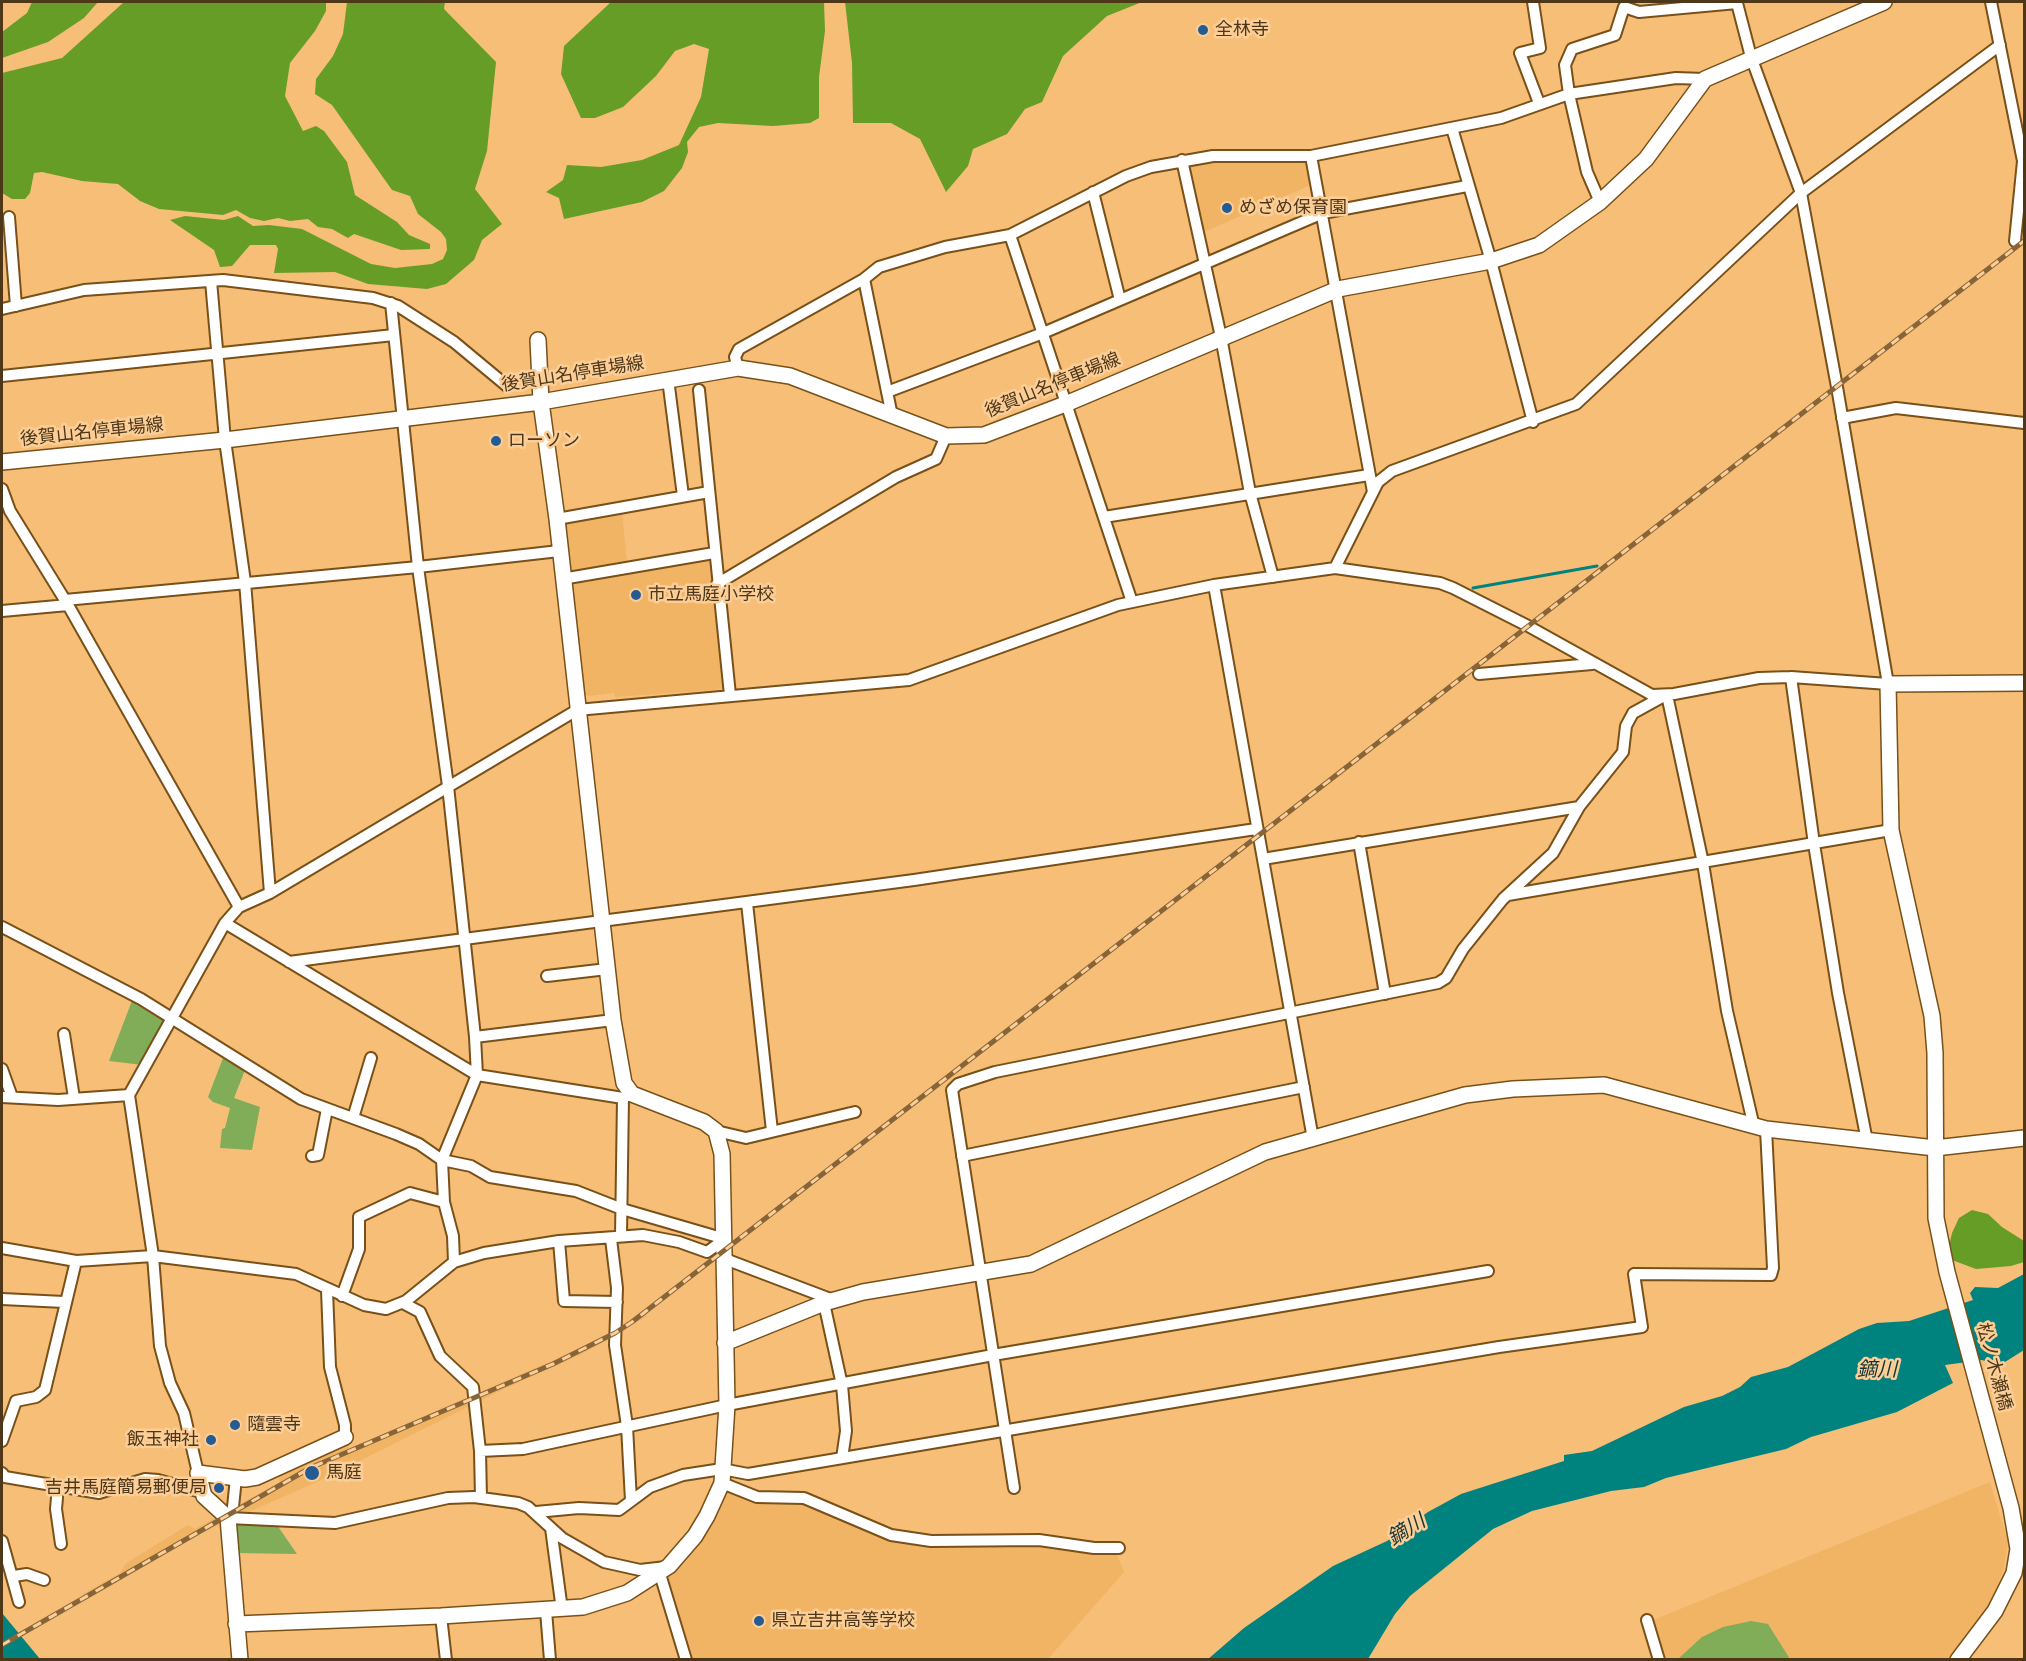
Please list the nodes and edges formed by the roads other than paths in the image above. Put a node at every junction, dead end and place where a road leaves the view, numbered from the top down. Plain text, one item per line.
1 (1533, 2) edge
2 (1884, 2) edge
3 (1991, 2) edge
4 (2000, 45) junction
5 (1751, 57) junction
6 (1705, 79) junction
7 (1569, 94) junction
8 (1539, 103) junction
9 (2019, 118) edge
10 (1452, 128) junction
11 (1311, 156) junction
12 (1182, 159) junction
13 (1467, 186) junction
14 (1093, 192) junction
15 (1801, 193) junction
16 (1600, 202) junction
17 (1323, 213) junction
18 (9, 217) dead end
19 (1010, 235) junction
20 (2015, 241) dead end
21 (1491, 261) junction
22 (1204, 262) junction
23 (7, 269) edge
24 (864, 279) junction
25 (211, 281) junction
26 (1338, 289) junction
27 (1120, 300) junction
28 (391, 303) junction
29 (16, 306) junction
30 (2, 309) edge
31 (1043, 333) junction
32 (394, 335) junction
33 (1221, 337) junction
34 (538, 340) dead end
35 (217, 353) junction
36 (738, 368) junction
37 (2, 376) edge
38 (669, 379) junction
39 (507, 386) dead end
40 (699, 390) dead end
41 (887, 392) junction
42 (541, 402) junction
43 (1068, 403) junction
44 (892, 416) junction
45 (1842, 418) junction
46 (402, 420) junction
47 (1533, 422) junction
48 (2025, 423) edge
49 (946, 436) junction
50 (225, 440) junction
51 (2, 462) edge
52 (1369, 474) junction
53 (2, 489) edge
54 (708, 492) junction
55 (1373, 492) junction
56 (1250, 493) junction
57 (683, 496) junction
58 (1104, 517) junction
59 (557, 519) junction
60 (559, 551) junction
61 (714, 553) junction
62 (418, 567) junction
63 (1335, 568) junction
64 (1273, 577) junction
65 (562, 579) junction
66 (245, 582) junction
67 (717, 584) junction
68 (1214, 585) junction
69 (1132, 602) junction
70 (67, 603) junction
71 (2, 611) edge
72 (1592, 664) junction
73 (1479, 674) dead end
74 (1791, 676) junction
75 (2025, 683) edge
76 (1888, 684) junction
77 (730, 695) junction
78 (1665, 696) junction
79 (577, 710) junction
80 (448, 786) junction
81 (1580, 807) junction
82 (1256, 829) junction
83 (1891, 830) junction
84 (1359, 842) junction
85 (1814, 844) junction
86 (1263, 859) junction
87 (1703, 863) junction
88 (270, 892) junction
89 (1508, 895) junction
90 (747, 903) junction
91 (239, 907) junction
92 (602, 920) junction
93 (225, 923) junction
94 (2, 927) edge
95 (462, 938) junction
96 (289, 962) junction
97 (608, 969) junction
98 (547, 976) dead end
99 (1385, 994) junction
100 (1289, 1012) junction
101 (171, 1017) junction
102 (613, 1020) junction
103 (64, 1034) dead end
104 (475, 1037) junction
105 (371, 1058) dead end
106 (2, 1069) edge
107 (477, 1075) junction
108 (1304, 1087) junction
109 (129, 1095) junction
110 (628, 1096) junction
111 (7, 1097) edge
112 (74, 1098) junction
113 (327, 1109) junction
114 (855, 1112) dead end
115 (352, 1118) junction
116 (1760, 1128) junction
117 (716, 1131) junction
118 (772, 1131) junction
119 (2025, 1138) edge
120 (1313, 1139) junction
121 (1867, 1141) junction
122 (1935, 1149) junction
123 (312, 1156) dead end
124 (962, 1156) junction
125 (442, 1160) junction
126 (444, 1202) junction
127 (622, 1209) junction
128 (616, 1237) junction
129 (724, 1239) junction
130 (559, 1241) junction
131 (2, 1248) edge
132 (153, 1256) junction
133 (725, 1259) junction
134 (76, 1261) junction
135 (454, 1262) junction
136 (1488, 1271) dead end
137 (980, 1274) junction
138 (327, 1290) junction
139 (342, 1296) junction
140 (2, 1299) edge
141 (64, 1302) junction
142 (617, 1302) junction
143 (828, 1302) junction
144 (403, 1303) junction
145 (725, 1343) junction
146 (993, 1355) junction
147 (842, 1385) junction
148 (727, 1405) junction
149 (627, 1426) junction
150 (1006, 1430) junction
151 (2, 1434) edge
152 (345, 1437) joint
153 (480, 1451) junction
154 (842, 1458) junction
155 (198, 1473) junction
156 (722, 1476) junction
157 (2, 1478) edge
158 (237, 1478) junction
159 (58, 1486) junction
160 (1014, 1488) dead end
161 (201, 1492) junction
162 (481, 1498) junction
163 (631, 1501) junction
164 (536, 1512) junction
165 (230, 1513) junction
166 (551, 1528) junction
167 (2, 1541) edge
168 (61, 1544) dead end
169 (1119, 1548) dead end
170 (665, 1570) junction
171 (2019, 1575) edge
172 (14, 1576) junction
173 (44, 1580) dead end
174 (19, 1602) dead end
175 (554, 1611) junction
176 (441, 1616) junction
177 (1647, 1620) dead end
178 (236, 1624) junction
179 (240, 1659) edge
180 (446, 1659) edge
181 (550, 1659) edge
182 (686, 1659) edge
183 (1659, 1659) edge
184 (1958, 1659) edge

1 - 8 street
2 - 5 street, 後賀山名停車場線
3 - 4 street
4 - 9 street
4 - 15 street
5 - 6 street, 後賀山名停車場線
5 - 7 street
5 - 15 street
6 - 7 street
6 - 16 street, 後賀山名停車場線
7 - 8 street
7 - 16 street
8 - 10 street
9 - 20 street
10 - 11 street
10 - 13 street
11 - 12 street
11 - 17 street
12 - 14 street
12 - 22 street
13 - 17 street
13 - 21 street
14 - 19 street
14 - 27 street
15 - 45 street
15 - 47 street
16 - 21 street, 後賀山名停車場線
17 - 22 street
17 - 26 street
18 - 23 street
19 - 24 street
19 - 31 street
21 - 26 street, 後賀山名停車場線
21 - 47 street
22 - 27 street
22 - 33 street
23 - 29 street
24 - 36 street
24 - 41 street
25 - 28 street
25 - 29 street
25 - 35 street
26 - 33 street, 後賀山名停車場線
26 - 52 street
27 - 31 street
28 - 32 street
28 - 39 street
29 - 30 street
31 - 41 street
31 - 43 street
32 - 35 street
32 - 46 street
33 - 43 street, 後賀山名停車場線
33 - 56 street
34 - 42 street
35 - 37 street
35 - 50 street
36 - 38 street, 後賀山名停車場線
36 - 44 street, 後賀山名停車場線
38 - 42 street, 後賀山名停車場線
38 - 57 street
40 - 54 street
41 - 44 street
42 - 46 street, 後賀山名停車場線
42 - 59 street
43 - 49 street, 後賀山名停車場線
43 - 58 street
44 - 49 street, 後賀山名停車場線
45 - 48 street
45 - 76 street
46 - 50 street, 後賀山名停車場線
46 - 62 street
47 - 55 street
49 - 67 street
50 - 51 street, 後賀山名停車場線
50 - 66 street
52 - 55 street
52 - 56 street
53 - 70 street
54 - 57 street
54 - 61 street
55 - 63 street
56 - 58 street
56 - 64 street
57 - 59 street
58 - 69 street
59 - 60 street
60 - 62 street
60 - 65 street
61 - 65 street
61 - 67 street
62 - 66 street
62 - 80 street
63 - 64 street
63 - 72 street
64 - 68 street
65 - 79 street
66 - 70 street
66 - 88 street
67 - 77 street
68 - 69 street
68 - 82 street
69 - 77 street
70 - 71 street
70 - 91 street
72 - 73 street
72 - 78 street
74 - 76 street
74 - 78 street
74 - 85 street
75 - 76 street
76 - 83 street, 松ノ木瀬橋
77 - 79 street
78 - 81 street
78 - 87 street
79 - 80 street
79 - 92 street
80 - 88 street
80 - 95 street
81 - 84 street
81 - 89 street
82 - 86 street
82 - 90 street
83 - 85 street
83 - 122 street, 松ノ木瀬橋
84 - 86 street
84 - 99 street
85 - 87 street
85 - 121 street
86 - 100 street
87 - 89 street
87 - 116 street
88 - 91 street
89 - 99 street
90 - 92 street
90 - 118 street
91 - 93 street
92 - 95 street
92 - 97 street
93 - 96 street
93 - 101 street
94 - 101 street
95 - 96 street
95 - 104 street
96 - 107 street
97 - 98 street
97 - 102 street
99 - 100 street
100 - 108 street
100 - 124 street
101 - 109 street
101 - 113 street
102 - 104 street
102 - 110 street
103 - 112 street
104 - 107 street
105 - 115 street
106 - 111 street
107 - 110 street
107 - 125 street
108 - 120 street
108 - 124 street
109 - 112 street
109 - 132 street
110 - 117 street
110 - 127 street
111 - 112 street
113 - 115 street
113 - 123 street
114 - 118 street
115 - 125 street
116 - 120 street
116 - 121 street
116 - 150 street
117 - 118 street
117 - 129 street
119 - 122 street
120 - 137 street
121 - 122 street
122 - 171 street, 松ノ木瀬橋
124 - 137 street
125 - 126 street
125 - 127 street
126 - 135 street
126 - 139 street
127 - 128 street
127 - 129 street
128 - 129 street
128 - 130 street
128 - 142 street
129 - 133 street
130 - 135 street
130 - 142 street
131 - 134 street
132 - 134 street
132 - 138 street
132 - 155 street
133 - 143 street
133 - 145 street
134 - 141 street
135 - 144 street
136 - 146 street
137 - 143 street
137 - 146 street
138 - 139 street
138 - 152 street
139 - 144 street
140 - 141 street
141 - 151 street
142 - 149 street
143 - 145 street
143 - 147 street
144 - 153 street
145 - 148 street
146 - 147 street
146 - 150 street
147 - 148 street
147 - 154 street
148 - 149 street
148 - 156 street
149 - 153 street
149 - 163 street
150 - 154 street
150 - 160 street
152 - 158 street
153 - 162 street
154 - 156 street
155 - 158 street
155 - 161 street
156 - 163 street
156 - 169 street
156 - 170 street
157 - 159 street
158 - 165 street
159 - 161 street
159 - 168 street
161 - 165 street
162 - 164 street
162 - 165 street
163 - 164 street
164 - 166 street
165 - 178 street
166 - 170 street
166 - 175 street
167 - 172 street
170 - 175 street
170 - 182 street
171 - 184 street
172 - 173 street
172 - 174 street
175 - 176 street
175 - 181 street
176 - 178 street
176 - 180 street
177 - 183 street
178 - 179 street

